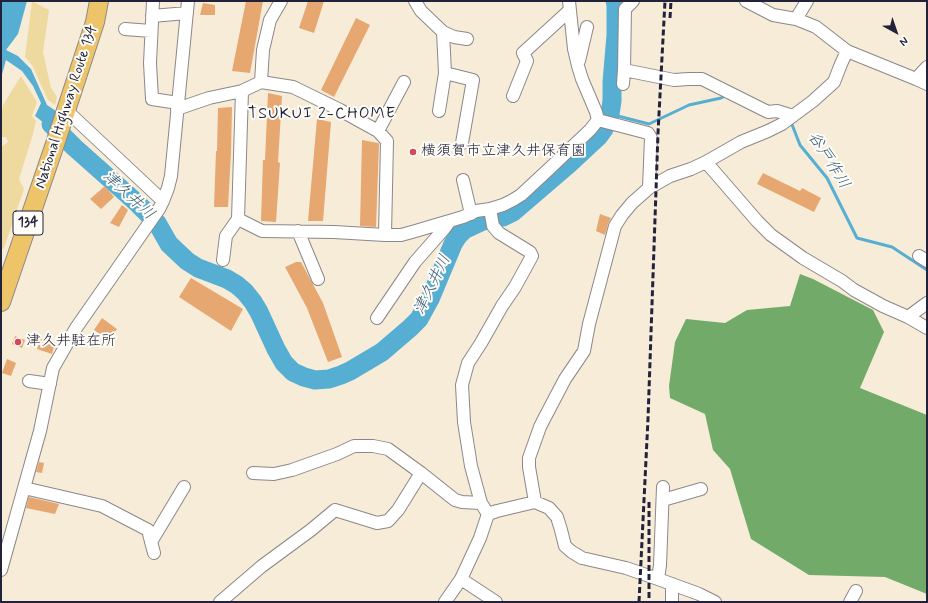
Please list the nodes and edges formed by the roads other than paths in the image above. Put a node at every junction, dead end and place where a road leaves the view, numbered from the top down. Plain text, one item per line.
1 (99, 1) edge
2 (152, 1) edge
3 (188, 1) edge
4 (281, 1) edge
5 (416, 1) edge
6 (633, 1) edge
7 (746, 1) edge
8 (807, 1) edge
9 (570, 5) edge
10 (187, 13) junction
11 (152, 16) junction
12 (796, 19) junction
13 (587, 27) dead end
14 (125, 29) dead end
15 (151, 31) junction
16 (443, 32) junction
17 (467, 39) dead end
18 (847, 51) junction
19 (578, 66) junction
20 (927, 67) edge
21 (624, 70) junction
22 (445, 73) junction
23 (916, 79) junction
24 (261, 82) junction
25 (404, 82) dead end
26 (623, 84) dead end
27 (927, 84) edge
28 (242, 91) junction
29 (513, 96) dead end
30 (177, 106) junction
31 (66, 110) junction
32 (439, 111) dead end
33 (793, 116) junction
34 (604, 121) junction
35 (378, 131) junction
36 (462, 143) dead end
37 (706, 162) junction
38 (463, 180) dead end
39 (649, 188) junction
40 (161, 205) junction
41 (490, 211) junction
42 (471, 214) junction
43 (238, 219) junction
44 (450, 221) junction
45 (298, 231) junction
46 (385, 235) junction
47 (223, 260) dead end
48 (318, 278) dead end
49 (1, 302) edge
50 (927, 303) edge
51 (908, 317) junction
52 (377, 318) dead end
53 (927, 328) edge
54 (29, 381) dead end
55 (50, 384) junction
56 (253, 473) dead end
57 (421, 473) junction
58 (663, 486) dead end
59 (184, 487) dead end
60 (24, 488) junction
61 (701, 489) dead end
62 (663, 500) junction
63 (535, 502) junction
64 (481, 503) junction
65 (488, 514) junction
66 (1, 570) edge
67 (658, 579) junction
68 (461, 580) junction
69 (672, 584) junction
70 (856, 591) dead end
71 (220, 602) edge
72 (445, 602) edge
73 (496, 602) edge
74 (672, 602) edge
75 (715, 602) edge
76 (850, 602) edge

1 - 31 highway, National Highway Route 134 / 134
2 - 11 street
3 - 10 street
4 - 24 street
5 - 16 street
6 - 21 street
7 - 12 street
8 - 12 street
9 - 19 street
9 - 29 street
10 - 11 street
10 - 30 street
11 - 15 street
12 - 18 street
13 - 19 street
14 - 15 street
15 - 30 street
16 - 17 street
16 - 22 street
18 - 23 street
18 - 33 street
19 - 34 street
20 - 23 street
21 - 26 street
21 - 33 street
22 - 32 street
22 - 36 street
23 - 27 street
24 - 28 street
24 - 35 street
25 - 35 street
28 - 30 street
28 - 43 street
30 - 40 street
31 - 40 street
31 - 49 highway, National Highway Route 134 / 134
33 - 37 street
34 - 39 street
34 - 41 street
35 - 46 street
37 - 39 street
37 - 51 street
38 - 42 street
39 - 63 street
40 - 55 street
41 - 42 street
41 - 64 street
42 - 44 street
43 - 45 street
43 - 47 street
44 - 46 street
44 - 52 street
45 - 46 street
45 - 48 street
50 - 51 street
51 - 53 street
54 - 55 street
55 - 60 street
56 - 57 street
57 - 64 street
57 - 71 street
58 - 62 street
59 - 60 street
60 - 66 street
61 - 62 street
62 - 67 street
63 - 65 street
63 - 67 street
64 - 65 street
65 - 68 street
67 - 69 street
68 - 72 street
68 - 73 street
69 - 74 street
69 - 75 street
70 - 76 street

